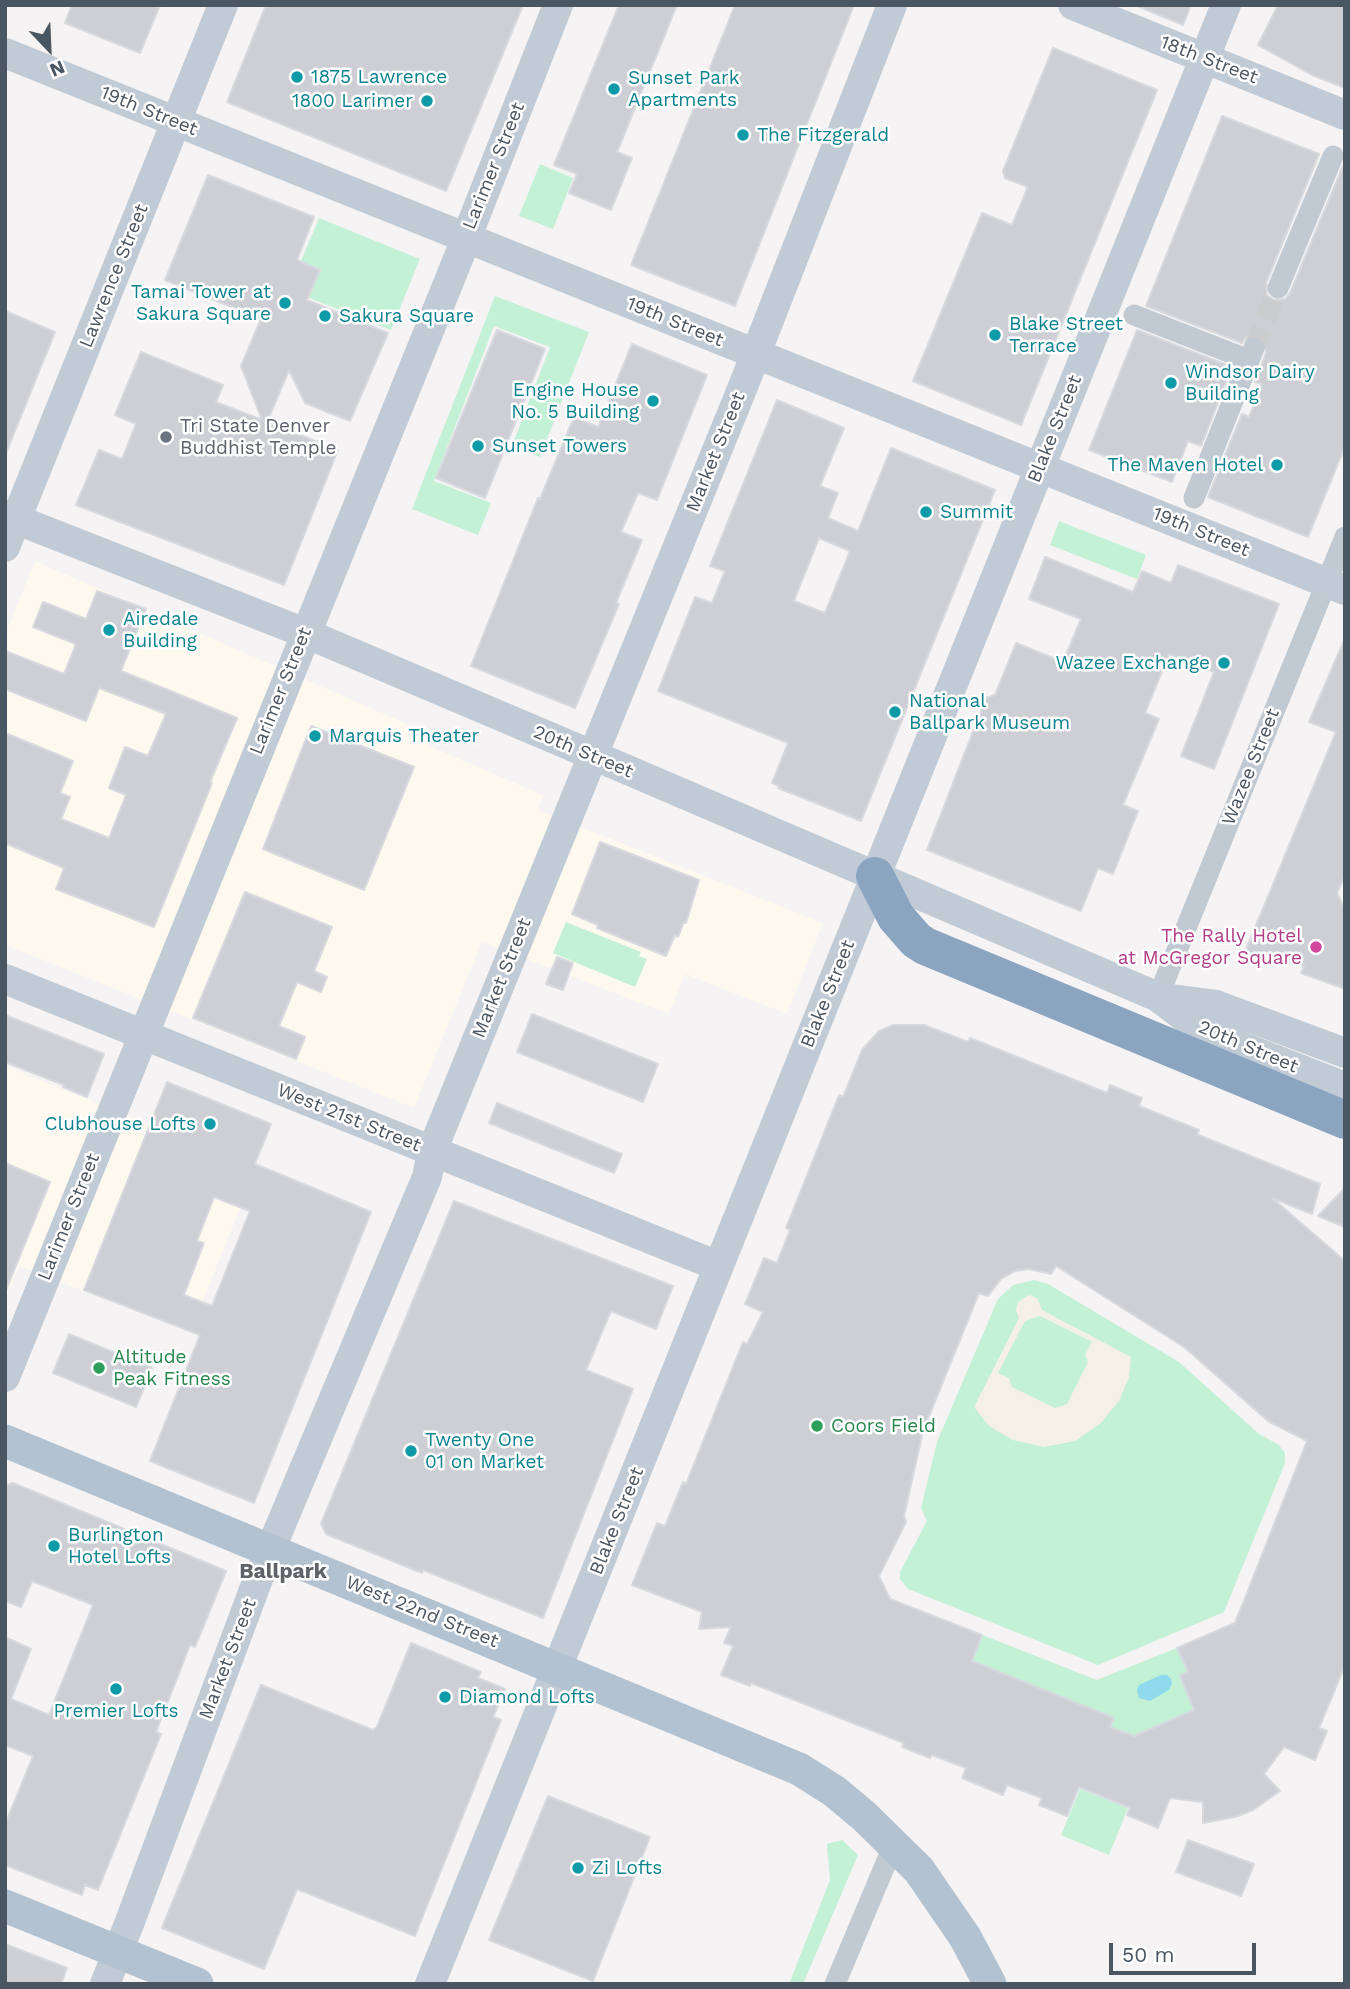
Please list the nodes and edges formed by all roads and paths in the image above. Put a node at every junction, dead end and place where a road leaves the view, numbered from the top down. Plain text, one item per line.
1 (223, 5) edge
2 (558, 5) edge
3 (892, 5) edge
4 (1073, 5) edge
5 (1226, 5) edge
6 (5, 53) edge
7 (1205, 58) junction
8 (1345, 115) edge
9 (176, 122) junction
10 (1333, 156) dead end
11 (465, 239) junction
12 (1278, 288) tunnel mouth
13 (1134, 315) dead end
14 (756, 354) junction
15 (1040, 467) junction
16 (1194, 498) dead end
17 (9, 527) edge
18 (1345, 537) edge
19 (1335, 586) edge
20 (305, 633) junction
21 (592, 756) junction
22 (875, 876) junction
23 (5, 979) edge
24 (1158, 997) junction
25 (142, 1035) junction
26 (1345, 1053) edge
27 (1345, 1087) edge
28 (1345, 1120) edge
29 (432, 1151) junction
30 (705, 1261) junction
31 (5, 1377) edge
32 (5, 1441) edge
33 (270, 1549) junction
34 (557, 1668) junction
35 (894, 1844) junction
36 (5, 1906) edge
37 (118, 1951) junction
38 (105, 1984) edge
39 (197, 1984) edge
40 (430, 1984) edge
41 (835, 1984) edge
42 (990, 1984) edge

1 - 9 main road, Lawrence Street
2 - 11 main road, Larimer Street
3 - 14 main road, Market Street
4 - 7 main road, 18th Street
5 - 7 main road, Blake Street
6 - 9 main road, 19th Street
7 - 8 main road, 18th Street
7 - 15 main road, Blake Street
9 - 11 main road, 19th Street
9 - 17 main road, Lawrence Street
10 - 12 street
11 - 14 main road, 19th Street
11 - 20 main road, Larimer Street
13 - 16 street
14 - 15 main road, 19th Street
14 - 21 main road, Market Street
15 - 19 main road, 19th Street
15 - 22 main road, Blake Street
17 - 20 main road, 20th Street
18 - 19 street, Wazee Street
19 - 24 street, Wazee Street
20 - 21 main road, 20th Street
20 - 25 main road, Larimer Street
21 - 22 main road, 20th Street
21 - 29 main road, Market Street
22 - 24 main road, 20th Street
22 - 28 highway
22 - 30 main road, Blake Street
23 - 25 main road, West 21st Street
24 - 26 main road, 20th Street
24 - 27 main road, 20th Street
25 - 29 main road, West 21st Street
25 - 31 main road, Larimer Street
29 - 30 main road, West 21st Street
29 - 33 main road, Market Street
30 - 34 main road, Blake Street
32 - 33 main road, West 22nd Street
33 - 34 main road, West 22nd Street
33 - 37 main road, Market Street
34 - 35 main road, West 22nd Street
34 - 40 main road, Blake Street
35 - 41 street
35 - 42 main road, West 22nd Street
36 - 37 main road
37 - 38 main road, Market Street
37 - 39 main road

